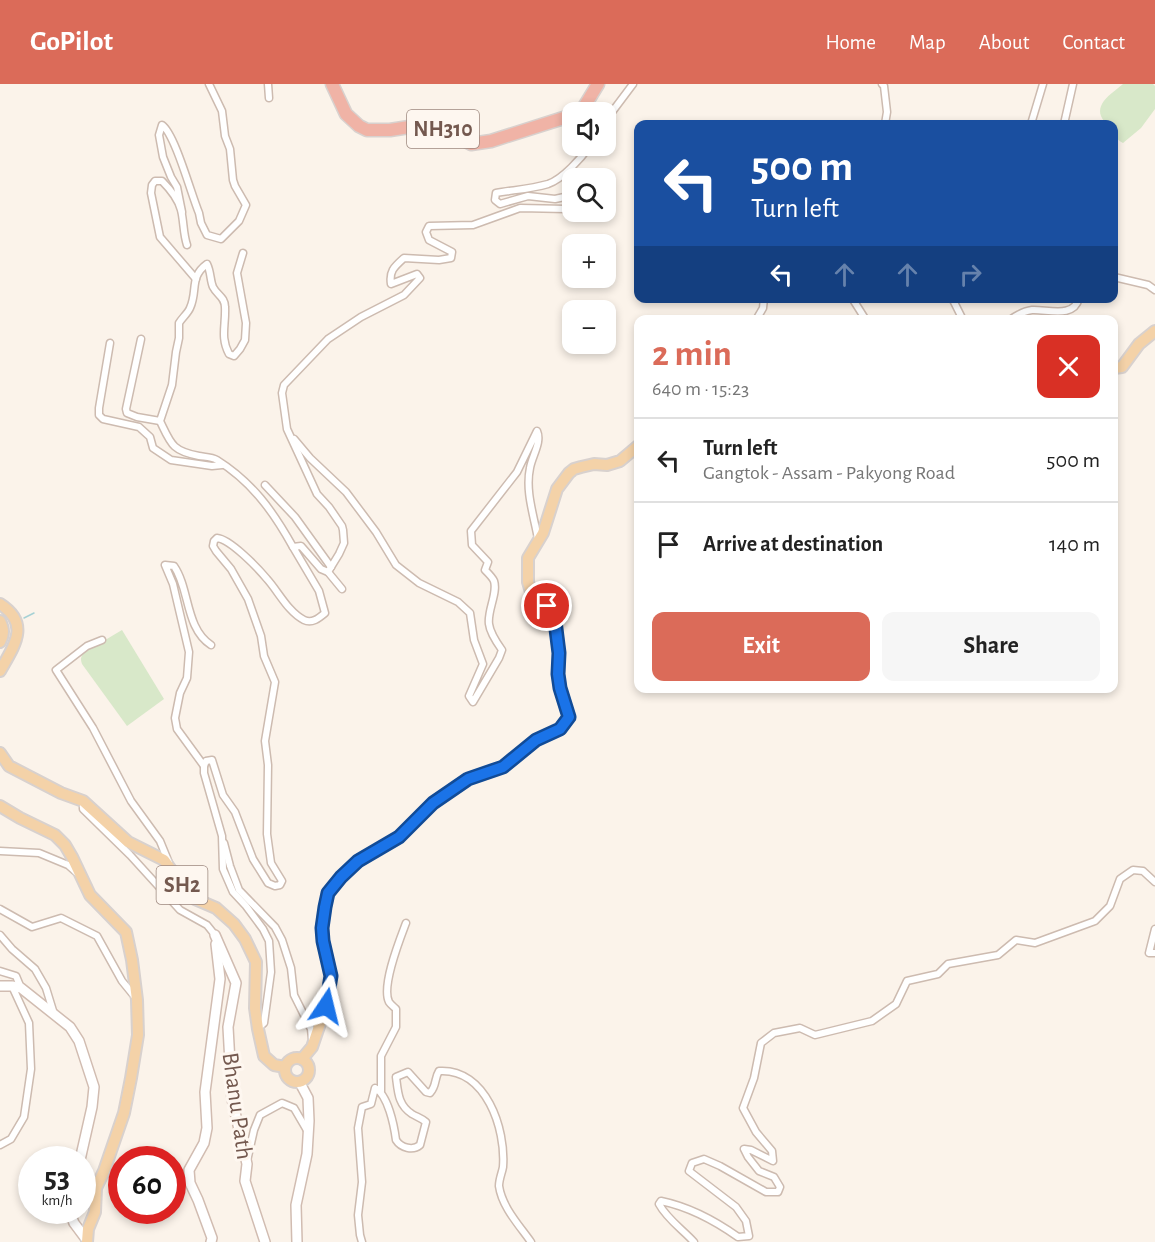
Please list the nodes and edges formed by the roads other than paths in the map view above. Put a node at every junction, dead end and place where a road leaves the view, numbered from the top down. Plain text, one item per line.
1 (209, 84) edge
2 (268, 84) edge
3 (332, 84) edge
4 (598, 84) edge
5 (633, 84) edge
6 (882, 84) edge
7 (1043, 84) edge
8 (1073, 84) edge
9 (270, 98) dead end
10 (587, 102) edge
11 (616, 107) edge
12 (562, 118) edge
13 (886, 120) edge
14 (1032, 120) edge
15 (1065, 120) edge
16 (581, 156) edge
17 (569, 168) edge
18 (562, 176) edge
19 (562, 198) edge
20 (562, 209) edge
21 (182, 212) junction
22 (187, 244) dead end
23 (243, 254) dead end
24 (196, 279) junction
25 (1118, 279) edge
26 (1155, 290) edge
27 (1078, 303) edge
28 (1018, 315) edge
29 (1155, 331) edge
30 (141, 339) dead end
31 (110, 343) dead end
32 (1118, 367) edge
33 (160, 421) junction
34 (286, 429) junction
35 (634, 449) edge
36 (222, 465) junction
37 (266, 485) dead end
38 (538, 540) junction
39 (293, 547) junction
40 (329, 570) junction
41 (342, 589) dead end
42 (0, 603) edge
43 (0, 621) edge
44 (102, 640) dead end
45 (0, 642) edge
46 (211, 645) dead end
47 (0, 671) edge
48 (0, 753) edge
49 (204, 766) junction
50 (83, 801) junction
51 (0, 806) edge
52 (222, 836) junction
53 (0, 851) edge
54 (172, 871) junction
55 (80, 876) junction
56 (1155, 882) edge
57 (0, 909) edge
58 (406, 923) dead end
59 (275, 927) junction
60 (1155, 929) edge
61 (0, 935) edge
62 (215, 935) junction
63 (269, 941) junction
64 (1155, 953) edge
65 (0, 971) edge
66 (0, 986) edge
67 (16, 987) junction
68 (137, 1000) junction
69 (54, 1014) junction
70 (258, 1029) junction
71 (312, 1047) junction
72 (302, 1059) junction
73 (285, 1067) junction
74 (300, 1083) junction
75 (381, 1091) junction
76 (308, 1132) junction
77 (0, 1145) edge
78 (83, 1146) edge
79 (247, 1164) junction
80 (75, 1224) edge
81 (87, 1241) edge
82 (212, 1242) edge
83 (265, 1242) edge
84 (297, 1242) edge
85 (362, 1242) edge
86 (531, 1242) edge
87 (694, 1242) edge

1 - 21 street
2 - 9 street
3 - 12 highway, NH310
4 - 10 highway
5 - 11 street
6 - 13 street
7 - 14 street
8 - 15 street
16 - 17 street
18 - 19 street
20 - 34 street
21 - 22 street
21 - 24 street
23 - 24 street
24 - 33 street
25 - 26 street
27 - 28 street
29 - 32 main road
30 - 33 street
31 - 36 street
33 - 36 street
34 - 38 street
34 - 40 street
35 - 38 main road
36 - 39 street
37 - 40 street
38 - 71 main road
39 - 40 street
39 - 49 street
40 - 41 street
42 - 47 main road
43 - 45 main road
44 - 54 street
46 - 49 street
48 - 50 main road, SH2
49 - 52 street
50 - 54 main road, SH2
50 - 62 street
51 - 55 main road
52 - 59 street
52 - 63 street
53 - 55 street
54 - 70 main road, SH2
55 - 68 main road
56 - 87 street
57 - 68 street
58 - 75 street
59 - 63 street
59 - 71 street
60 - 64 street
61 - 69 street
62 - 79 street, Bhanu Path
62 - 82 street
63 - 70 street
65 - 67 street
66 - 67 street
67 - 69 street
67 - 77 street
68 - 81 main road
69 - 78 street
70 - 73 main road, SH2
71 - 72 main road
72 - 73 main road
72 - 74 main road
73 - 74 main road, SH2
74 - 76 street
75 - 85 street
75 - 86 street
76 - 79 street
76 - 84 street
79 - 83 street, Bhanu Path
80 - 81 street

